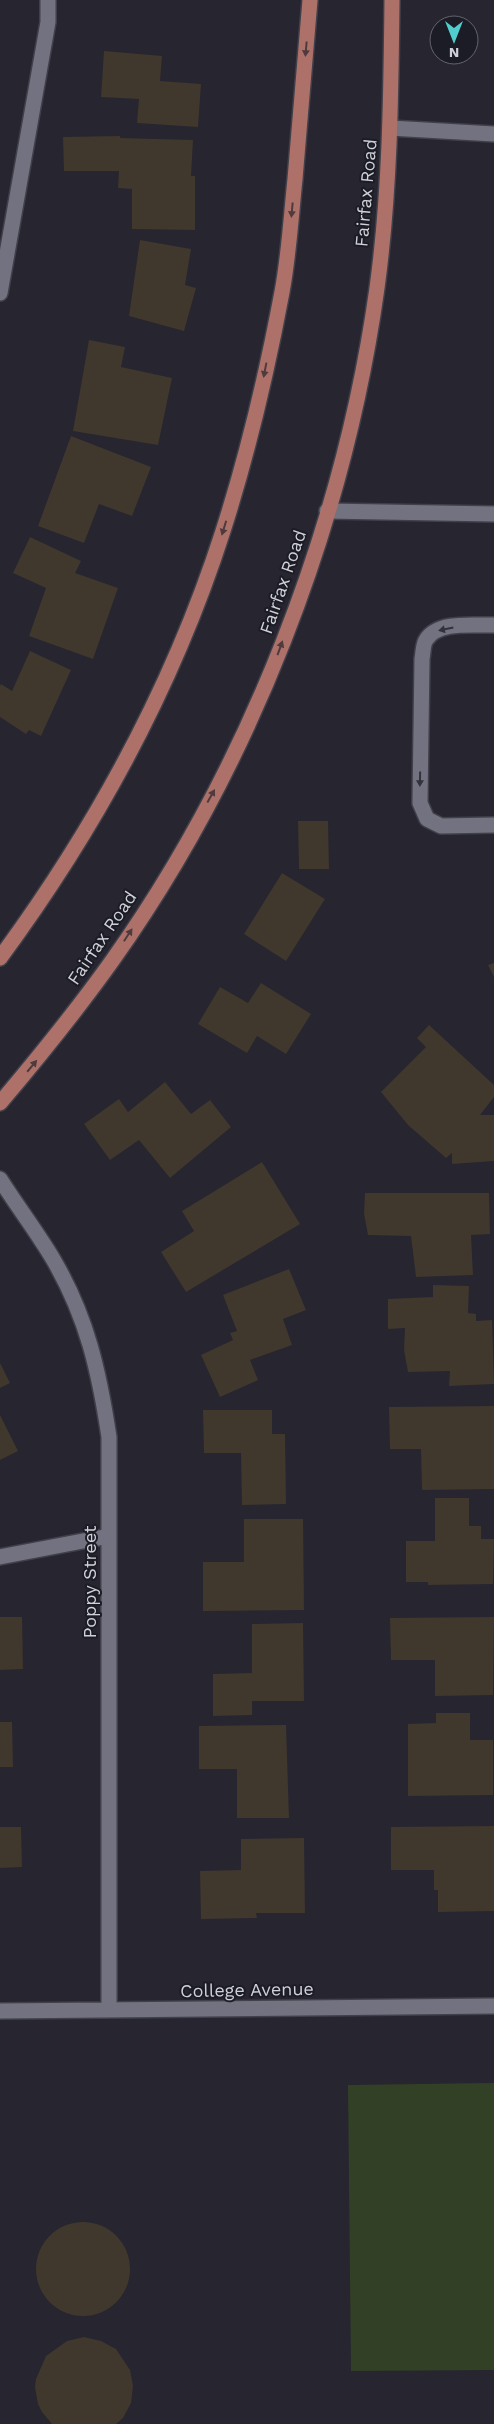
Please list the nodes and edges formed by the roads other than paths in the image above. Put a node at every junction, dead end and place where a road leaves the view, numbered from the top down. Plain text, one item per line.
1 (48, 0) edge
2 (310, 0) edge
3 (392, 0) edge
4 (390, 128) junction
5 (494, 134) edge
6 (0, 293) edge
7 (327, 511) junction
8 (494, 514) edge
9 (494, 625) edge
10 (494, 825) edge
11 (0, 958) edge
12 (0, 1103) edge
13 (0, 1179) edge
14 (109, 1536) junction
15 (0, 1557) edge
16 (494, 2006) edge
17 (108, 2010) junction
18 (0, 2011) edge

1 - 6 street
2 -> 11 main road
3 - 4 main road, Fairfax Road
4 - 5 street
4 - 7 main road, Fairfax Road
7 - 8 street
12 -> 7 main road, Fairfax Road
9 -> 10 street
13 - 14 street, Poppy Street
14 - 15 street
14 - 17 street, Poppy Street
16 - 17 street, College Avenue
17 - 18 street, College Avenue

